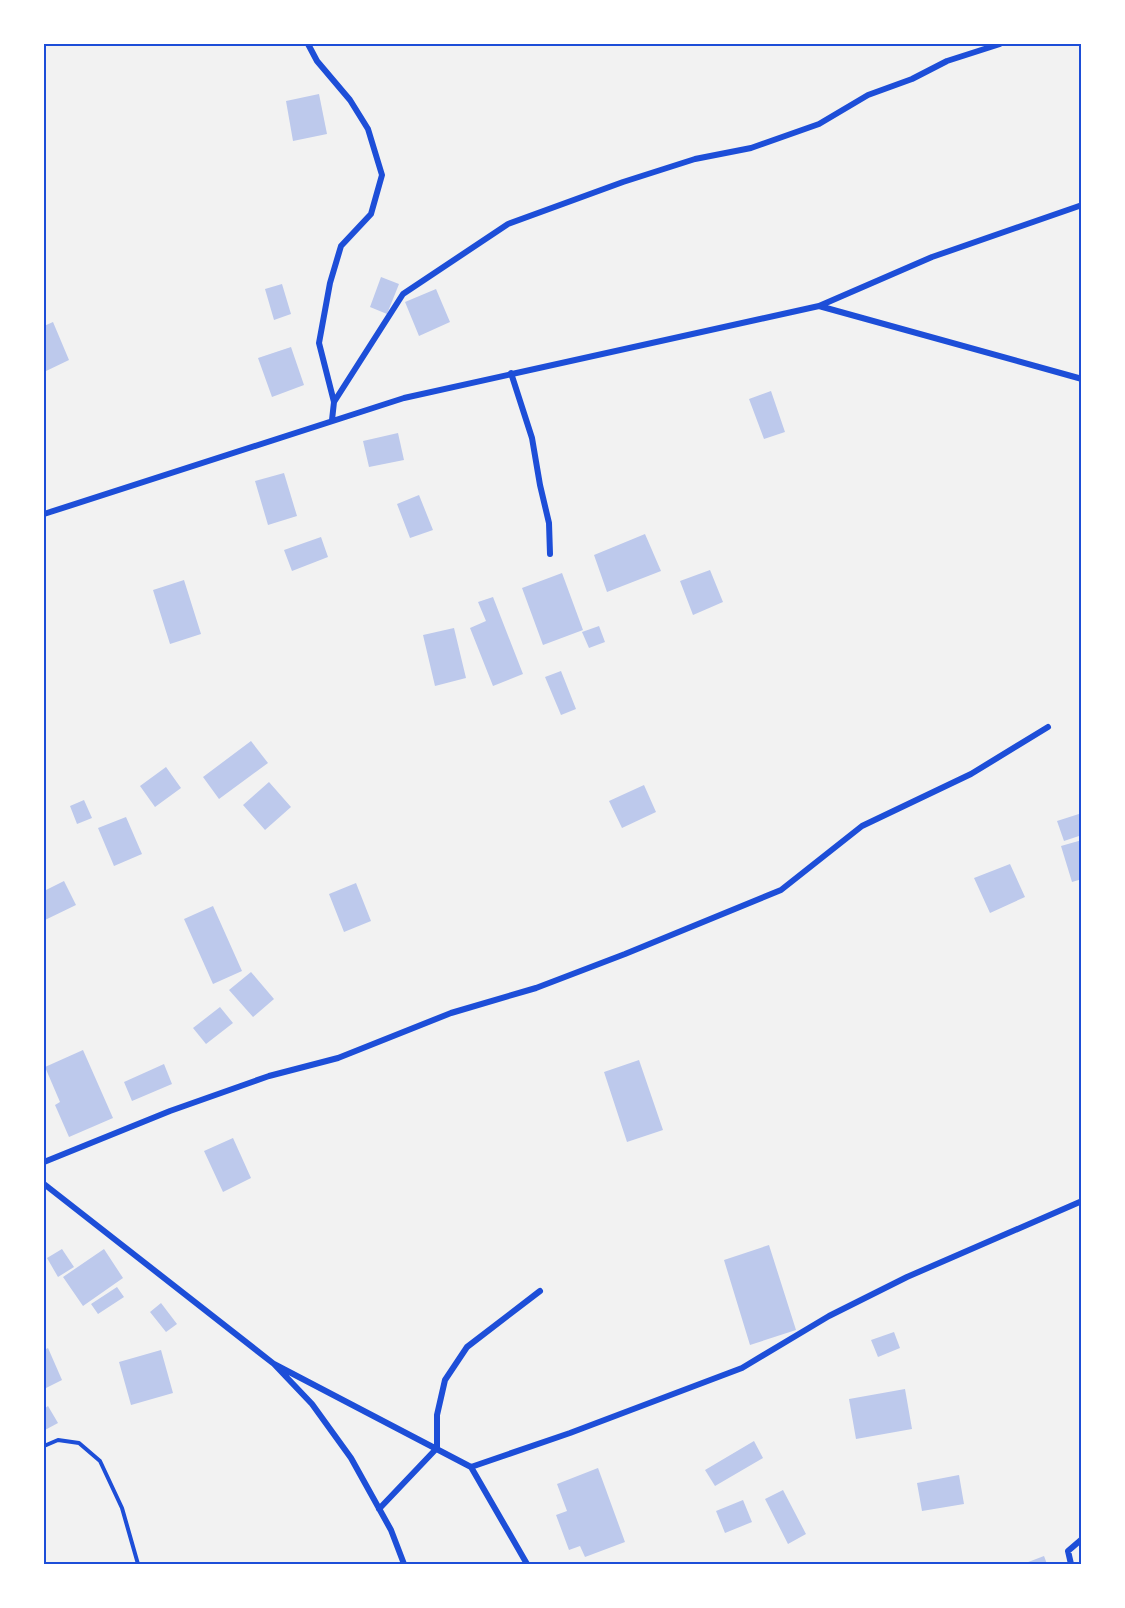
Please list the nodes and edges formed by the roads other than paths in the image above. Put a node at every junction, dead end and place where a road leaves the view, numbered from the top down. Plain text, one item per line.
1 (308, 44) edge
2 (1000, 44) edge
3 (1082, 205) edge
4 (819, 306) junction
5 (511, 373) junction
6 (1082, 379) edge
7 (334, 402) junction
8 (332, 420) junction
9 (44, 512) edge
10 (550, 554) dead end
11 (1048, 727) dead end
12 (44, 1162) edge
13 (44, 1184) edge
14 (1082, 1201) edge
15 (540, 1291) dead end
16 (274, 1364) junction
17 (436, 1448) junction
18 (471, 1467) junction
19 (379, 1509) junction
20 (1082, 1539) edge
21 (404, 1564) edge
22 (527, 1564) edge
23 (1071, 1564) edge

1 - 7 street
2 - 7 street
3 - 4 street
4 - 5 street
4 - 6 street
5 - 8 street
5 - 10 street
7 - 8 street
8 - 9 street
11 - 12 street
13 - 16 street
14 - 18 street
15 - 17 street
16 - 17 street
16 - 19 street
17 - 18 street
17 - 19 street
18 - 22 street
19 - 21 street
20 - 23 street

